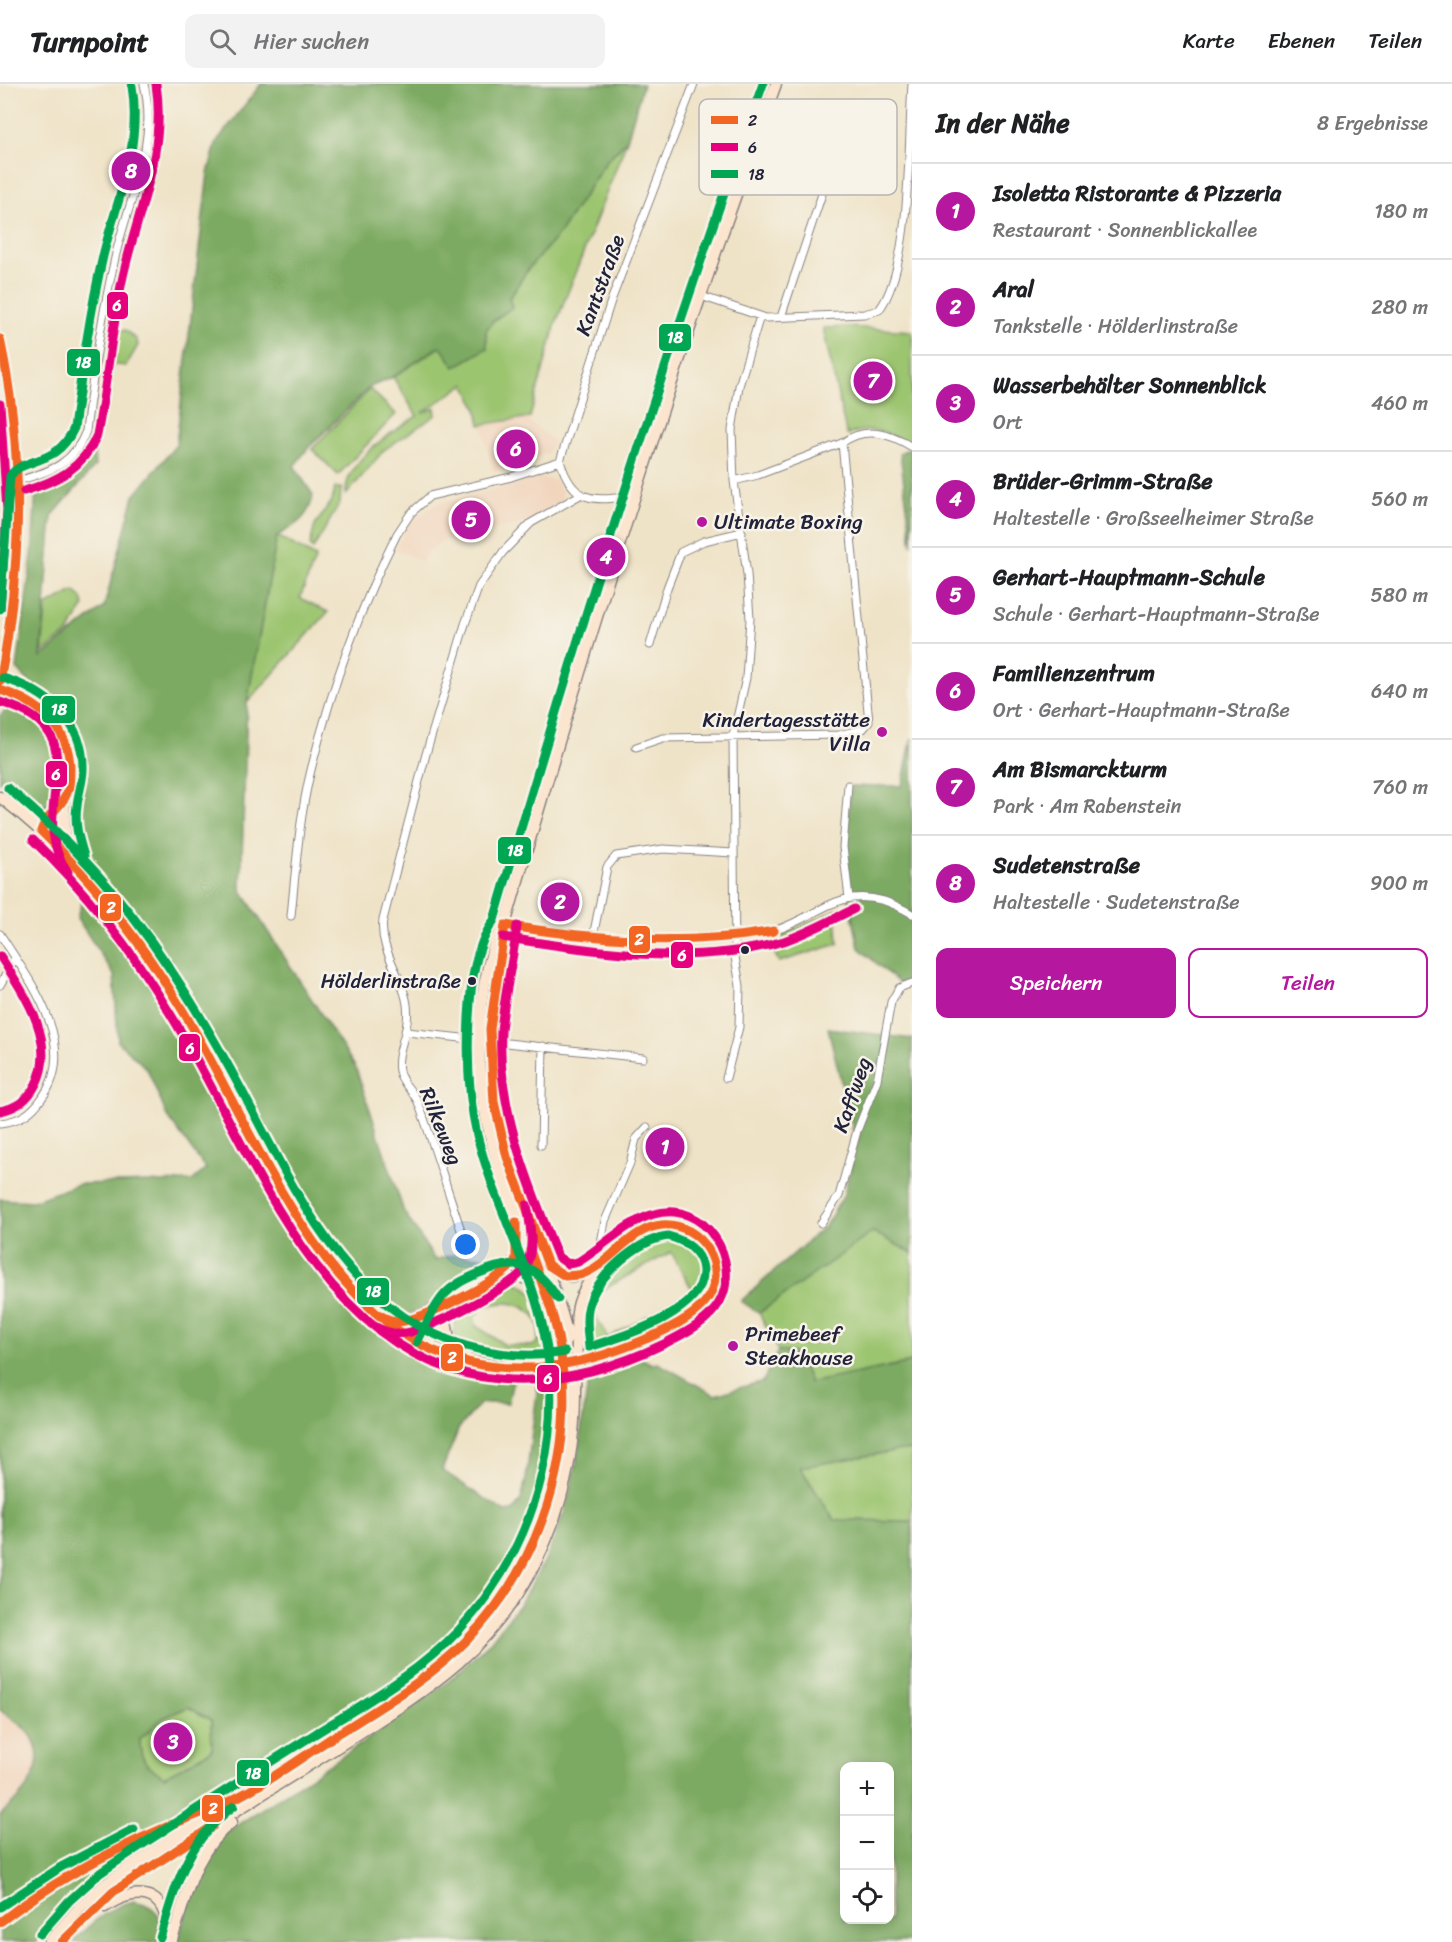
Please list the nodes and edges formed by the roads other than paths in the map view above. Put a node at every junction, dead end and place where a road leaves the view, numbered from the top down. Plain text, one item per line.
1 (144, 84) edge
2 (694, 84) edge
3 (776, 84) edge
4 (903, 84) edge
5 (912, 86) edge
6 (771, 99) edge
7 (737, 195) edge
8 (822, 195) edge
9 (701, 296) junction
10 (760, 316) junction
11 (781, 317) junction
12 (0, 339) edge
13 (842, 442) junction
14 (912, 447) edge
15 (560, 461) junction
16 (21, 480) junction
17 (734, 481) junction
18 (580, 495) junction
19 (636, 496) junction
20 (742, 532) junction
21 (650, 645) dead end
22 (0, 682) edge
23 (0, 690) edge
24 (733, 736) junction
25 (636, 747) dead end
26 (848, 785) dead end
27 (0, 797) edge
28 (65, 799) junction
29 (64, 816) junction
30 (41, 831) junction
31 (734, 853) junction
32 (73, 860) junction
33 (849, 898) junction
34 (912, 914) edge
35 (291, 916) dead end
36 (505, 925) junction
37 (0, 934) edge
38 (592, 937) junction
39 (735, 937) junction
40 (15, 958) junction
41 (912, 983) edge
42 (0, 985) edge
43 (407, 1032) junction
44 (484, 1042) junction
45 (543, 1046) junction
46 (644, 1058) dead end
47 (726, 1078) dead end
48 (0, 1123) edge
49 (647, 1127) dead end
50 (541, 1145) dead end
51 (515, 1209) junction
52 (821, 1223) dead end
53 (462, 1233) dead end
54 (604, 1260) junction
55 (548, 1265) junction
56 (499, 1277) junction
57 (460, 1296) junction
58 (433, 1311) junction
59 (552, 1313) junction
60 (445, 1315) junction
61 (385, 1319) junction
62 (416, 1341) junction
63 (569, 1345) junction
64 (428, 1347) junction
65 (470, 1360) junction
66 (570, 1387) junction
67 (274, 1788) junction
68 (237, 1798) junction
69 (0, 1922) edge
70 (62, 1941) edge
71 (49, 1942) edge
72 (164, 1942) edge
73 (171, 1942) edge

1 - 16 street
2 - 15 street, Kantstraße
3 - 6 main road
4 - 5 street
5 - 11 street
7 - 9 main road
8 - 11 street
9 - 10 street
9 - 19 main road
10 - 11 street
10 - 17 street
12 - 16 street
13 - 14 street
13 - 17 street
13 - 24 street
15 - 18 street
15 - 35 street
16 - 22 street
17 - 20 street
18 - 19 street
18 - 43 street, Rilkeweg
19 - 36 main road
20 - 21 street
20 - 24 street
23 - 28 main road
24 - 25 street
24 - 31 street
26 - 33 street
27 - 30 main road
28 - 29 main road
28 - 30 main road
29 - 30 main road
29 - 32 main road
30 - 32 main road
31 - 38 street
31 - 39 street
32 - 61 main road
33 - 34 street
33 - 39 street
36 - 38 street
36 - 44 main road
37 - 40 street
38 - 39 street
39 - 47 street
40 - 42 street
40 - 48 street
41 - 52 street, Kaffweg
43 - 44 street
43 - 53 street, Rilkeweg
44 - 45 street
44 - 51 main road
44 - 55 main road
45 - 46 street
45 - 50 street
49 - 54 street
51 - 56 main road
51 - 59 main road
54 - 55 main road
54 - 63 main road
54 - 65 main road
55 - 63 main road
56 - 57 main road
56 - 59 main road
57 - 58 main road
57 - 60 main road
58 - 61 main road
58 - 62 main road
59 - 63 main road
60 - 64 main road
60 - 65 main road
61 - 62 main road
62 - 64 main road
63 - 66 main road, bridge
64 - 65 main road
66 - 67 main road
66 - 68 main road
67 - 70 main road
67 - 73 main road
68 - 69 main road
68 - 71 main road
70 - 72 main road

